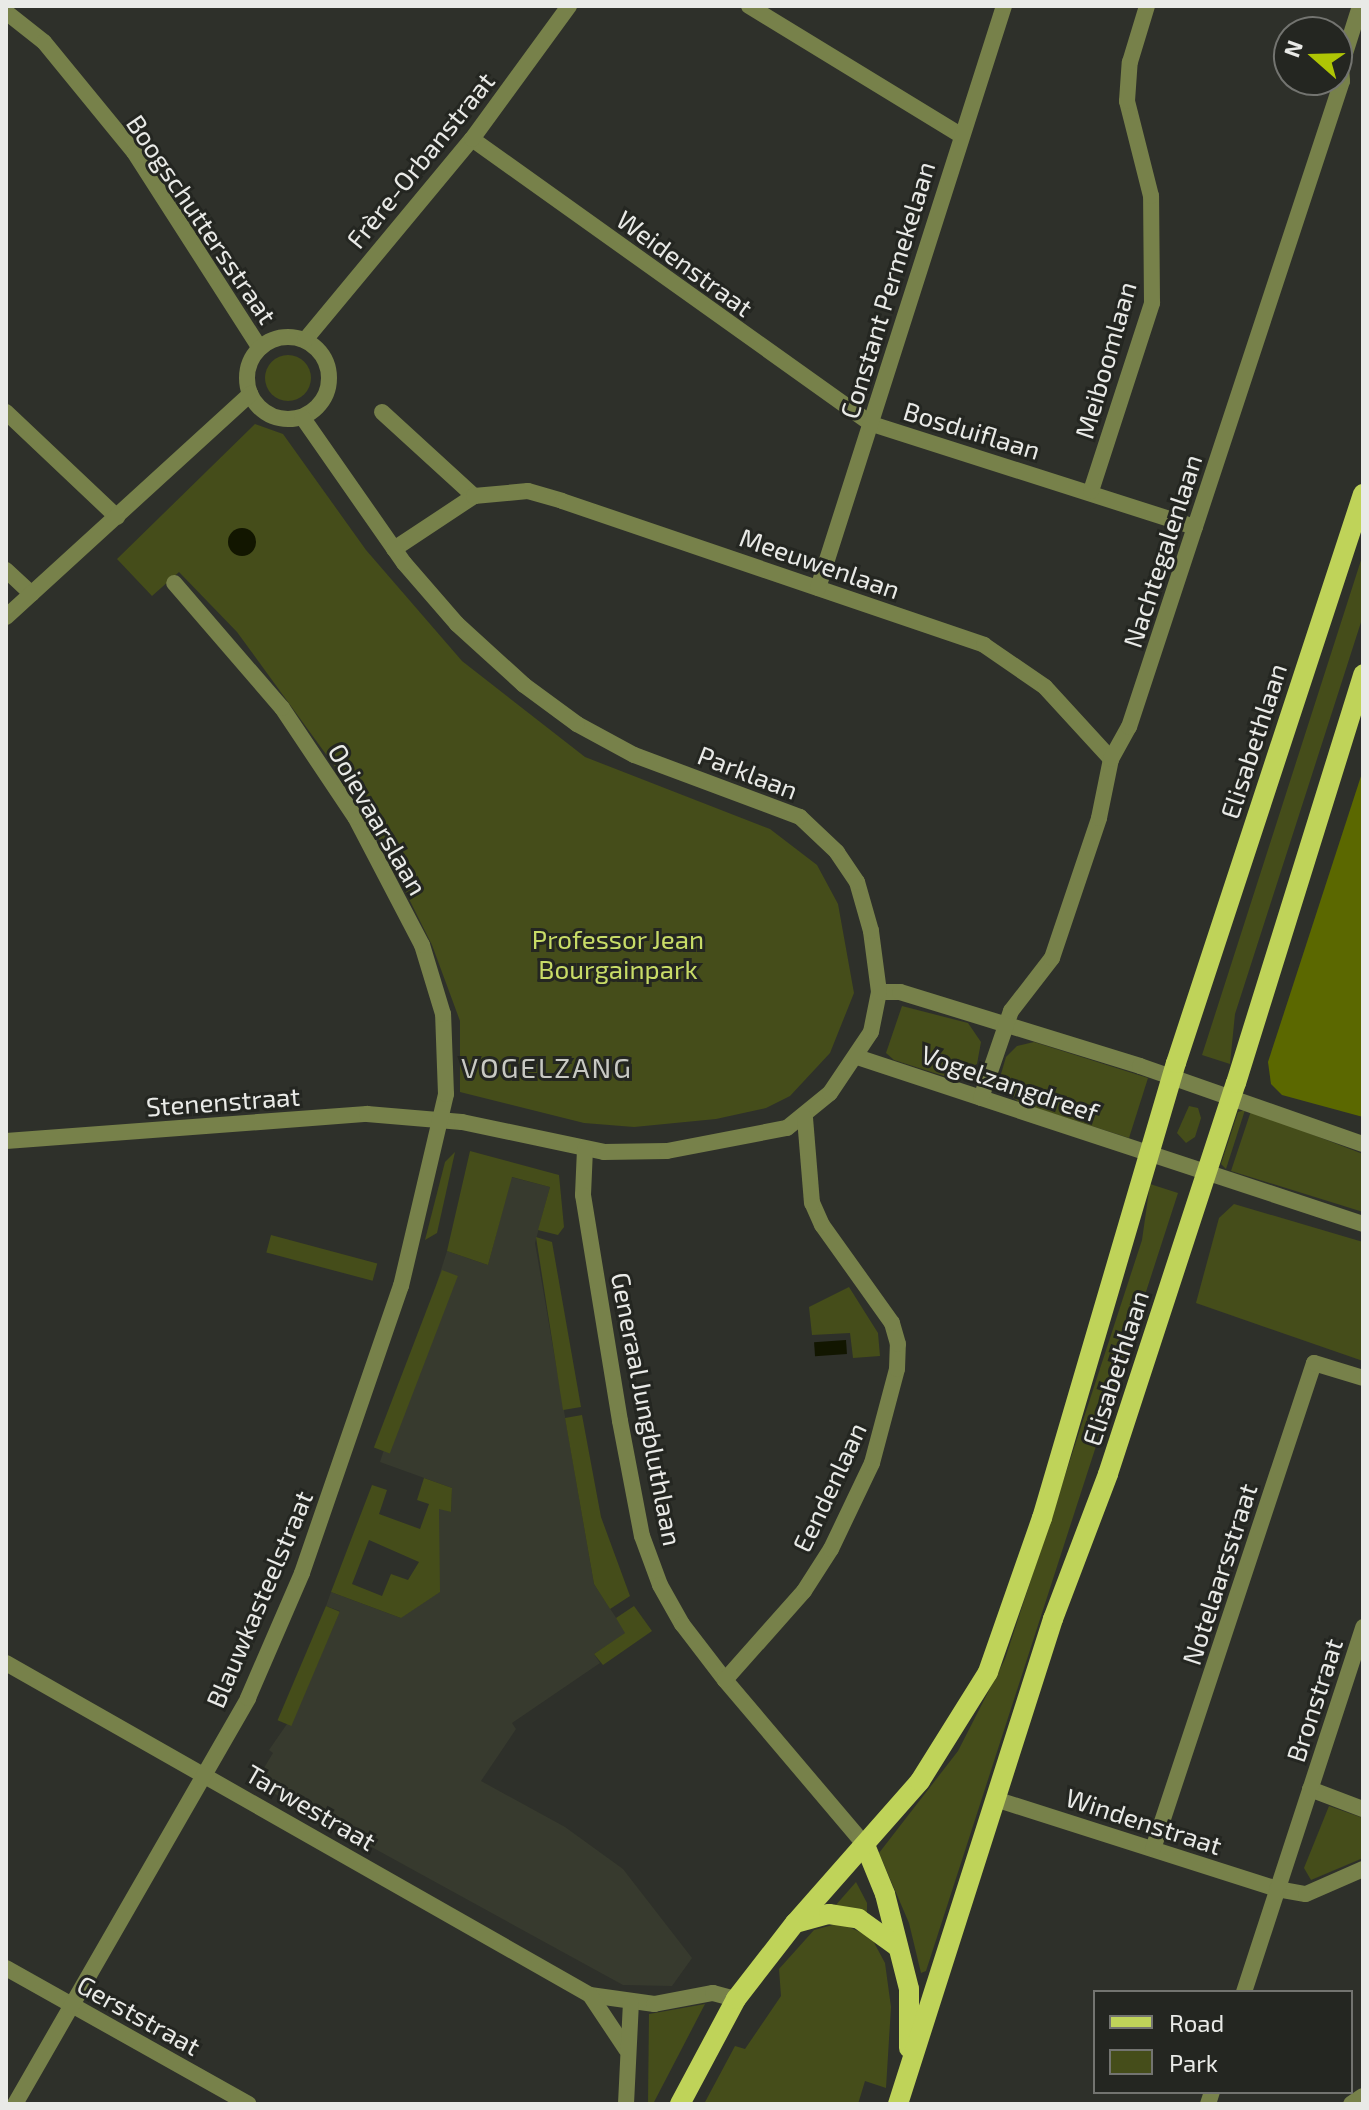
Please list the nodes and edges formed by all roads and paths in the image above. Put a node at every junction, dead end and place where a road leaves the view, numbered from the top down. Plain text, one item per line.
1 (569, 6) edge
2 (749, 6) edge
3 (1004, 6) edge
4 (1147, 6) edge
5 (1360, 6) edge
6 (6, 12) edge
7 (959, 134) junction
8 (472, 139) junction
9 (305, 340) junction
10 (260, 348) junction
11 (250, 394) junction
12 (6, 412) edge
13 (382, 412) dead end
14 (302, 417) junction
15 (872, 424) junction
16 (1091, 491) junction
17 (1363, 494) edge
18 (474, 496) junction
19 (117, 517) junction
20 (1195, 527) junction
21 (394, 549) junction
22 (6, 570) edge
23 (174, 583) dead end
24 (818, 588) junction
25 (32, 594) junction
26 (6, 617) edge
27 (1363, 674) edge
28 (1111, 759) junction
29 (879, 992) junction
30 (1006, 1024) junction
31 (857, 1057) junction
32 (1172, 1077) junction
33 (1231, 1097) junction
34 (981, 1098) junction
35 (805, 1117) junction
36 (444, 1120) junction
37 (6, 1141) edge
38 (1363, 1144) edge
39 (585, 1149) junction
40 (1147, 1155) junction
41 (1206, 1173) junction
42 (1363, 1224) edge
43 (1363, 1378) edge
44 (1363, 1627) edge
45 (6, 1663) edge
46 (725, 1680) junction
47 (204, 1773) junction
48 (1310, 1789) junction
49 (995, 1799) junction
50 (1363, 1809) edge
51 (865, 1845) junction
52 (1153, 1849) junction
53 (1363, 1869) edge
54 (1277, 1889) junction
55 (795, 1923) junction
56 (898, 1947) junction
57 (6, 1968) edge
58 (1245, 1990) edge
59 (590, 1995) junction
60 (736, 1999) junction
61 (631, 2003) junction
62 (71, 2004) junction
63 (626, 2049) junction
64 (907, 2076) junction
65 (1363, 2096) edge
66 (15, 2104) edge
67 (248, 2104) edge
68 (626, 2104) edge
69 (680, 2104) edge
70 (898, 2104) edge
71 (1351, 2104) edge

1 - 8 street, Frère-Orbanstraat
2 - 7 street
3 - 7 street, Constant Permekelaan
4 - 16 street, Meiboomlaan
5 - 20 street, Nachtegalenlaan
6 - 10 street, Boogschuttersstraat
7 - 15 street, Constant Permekelaan
8 - 9 street, Frère-Orbanstraat
8 - 15 street, Weidenstraat
9 - 10 street
9 - 14 street
10 - 11 street
11 - 14 street
11 - 19 street
12 - 19 street
13 - 18 street
14 - 21 street, Parklaan
15 - 16 street, Bosduiflaan
15 - 24 street, Constant Permekelaan
16 - 20 street, Bosduiflaan
17 - 32 main road, Elisabethlaan
18 - 21 street, Meeuwenlaan
18 - 24 street, Meeuwenlaan
19 - 25 street
20 - 28 street, Nachtegalenlaan
21 - 29 street, Parklaan
22 - 25 street
23 - 36 street, Ooievaarslaan
24 - 28 street, Meeuwenlaan
25 - 26 street
27 - 33 main road, Elisabethlaan
28 - 30 street, Nachtegalenlaan
29 - 30 street, Vogelzangdreef
29 - 31 street, Parklaan
30 - 32 street, Vogelzangdreef
30 - 34 street, Nachtegalenlaan
31 - 34 street, Vogelzangdreef
31 - 35 street, Parklaan
32 - 33 street, Vogelzangdreef
32 - 40 main road, Elisabethlaan
33 - 38 street, Vogelzangdreef
33 - 41 main road, Elisabethlaan
34 - 40 street, Vogelzangdreef
35 - 39 street, Parklaan
35 - 46 street, Eendenlaan
36 - 37 street, Stenenstraat
36 - 39 street, Parklaan
36 - 47 street, Blauwkasteelstraat
39 - 46 street, Generaal Jungbluthlaan
40 - 41 street, Vogelzangdreef
40 - 51 main road, Elisabethlaan
41 - 42 street, Vogelzangdreef
41 - 49 main road, Elisabethlaan
43 - 52 street, Notelaarsstraat
44 - 48 street, Bronstraat
45 - 47 street, Tarwestraat
46 - 51 street, Generaal Jungbluthlaan
47 - 59 street, Tarwestraat
47 - 62 street, Blauwkasteelstraat
48 - 50 street, Bronstraat
48 - 54 street, Bronstraat
49 - 52 street, Windenstraat
49 - 64 main road, Elisabethlaan
51 - 55 main road, Elisabethlaan
51 - 56 main road, Elisabethlaan
52 - 54 street, Windenstraat
53 - 54 street
54 - 58 street, Bronstraat
55 - 56 main road
55 - 60 main road, Elisabethlaan
56 - 64 main road, Elisabethlaan
57 - 62 street, Gerststraat
59 - 61 street, Tarwestraat
59 - 63 street, Tarwestraat
60 - 61 street, Tarwestraat
60 - 69 main road, Elisabethlaan
61 - 63 street
62 - 66 street, Blauwkasteelstraat
62 - 67 street, Gerststraat
63 - 68 street
64 - 70 main road, Elisabethlaan
65 - 71 street

